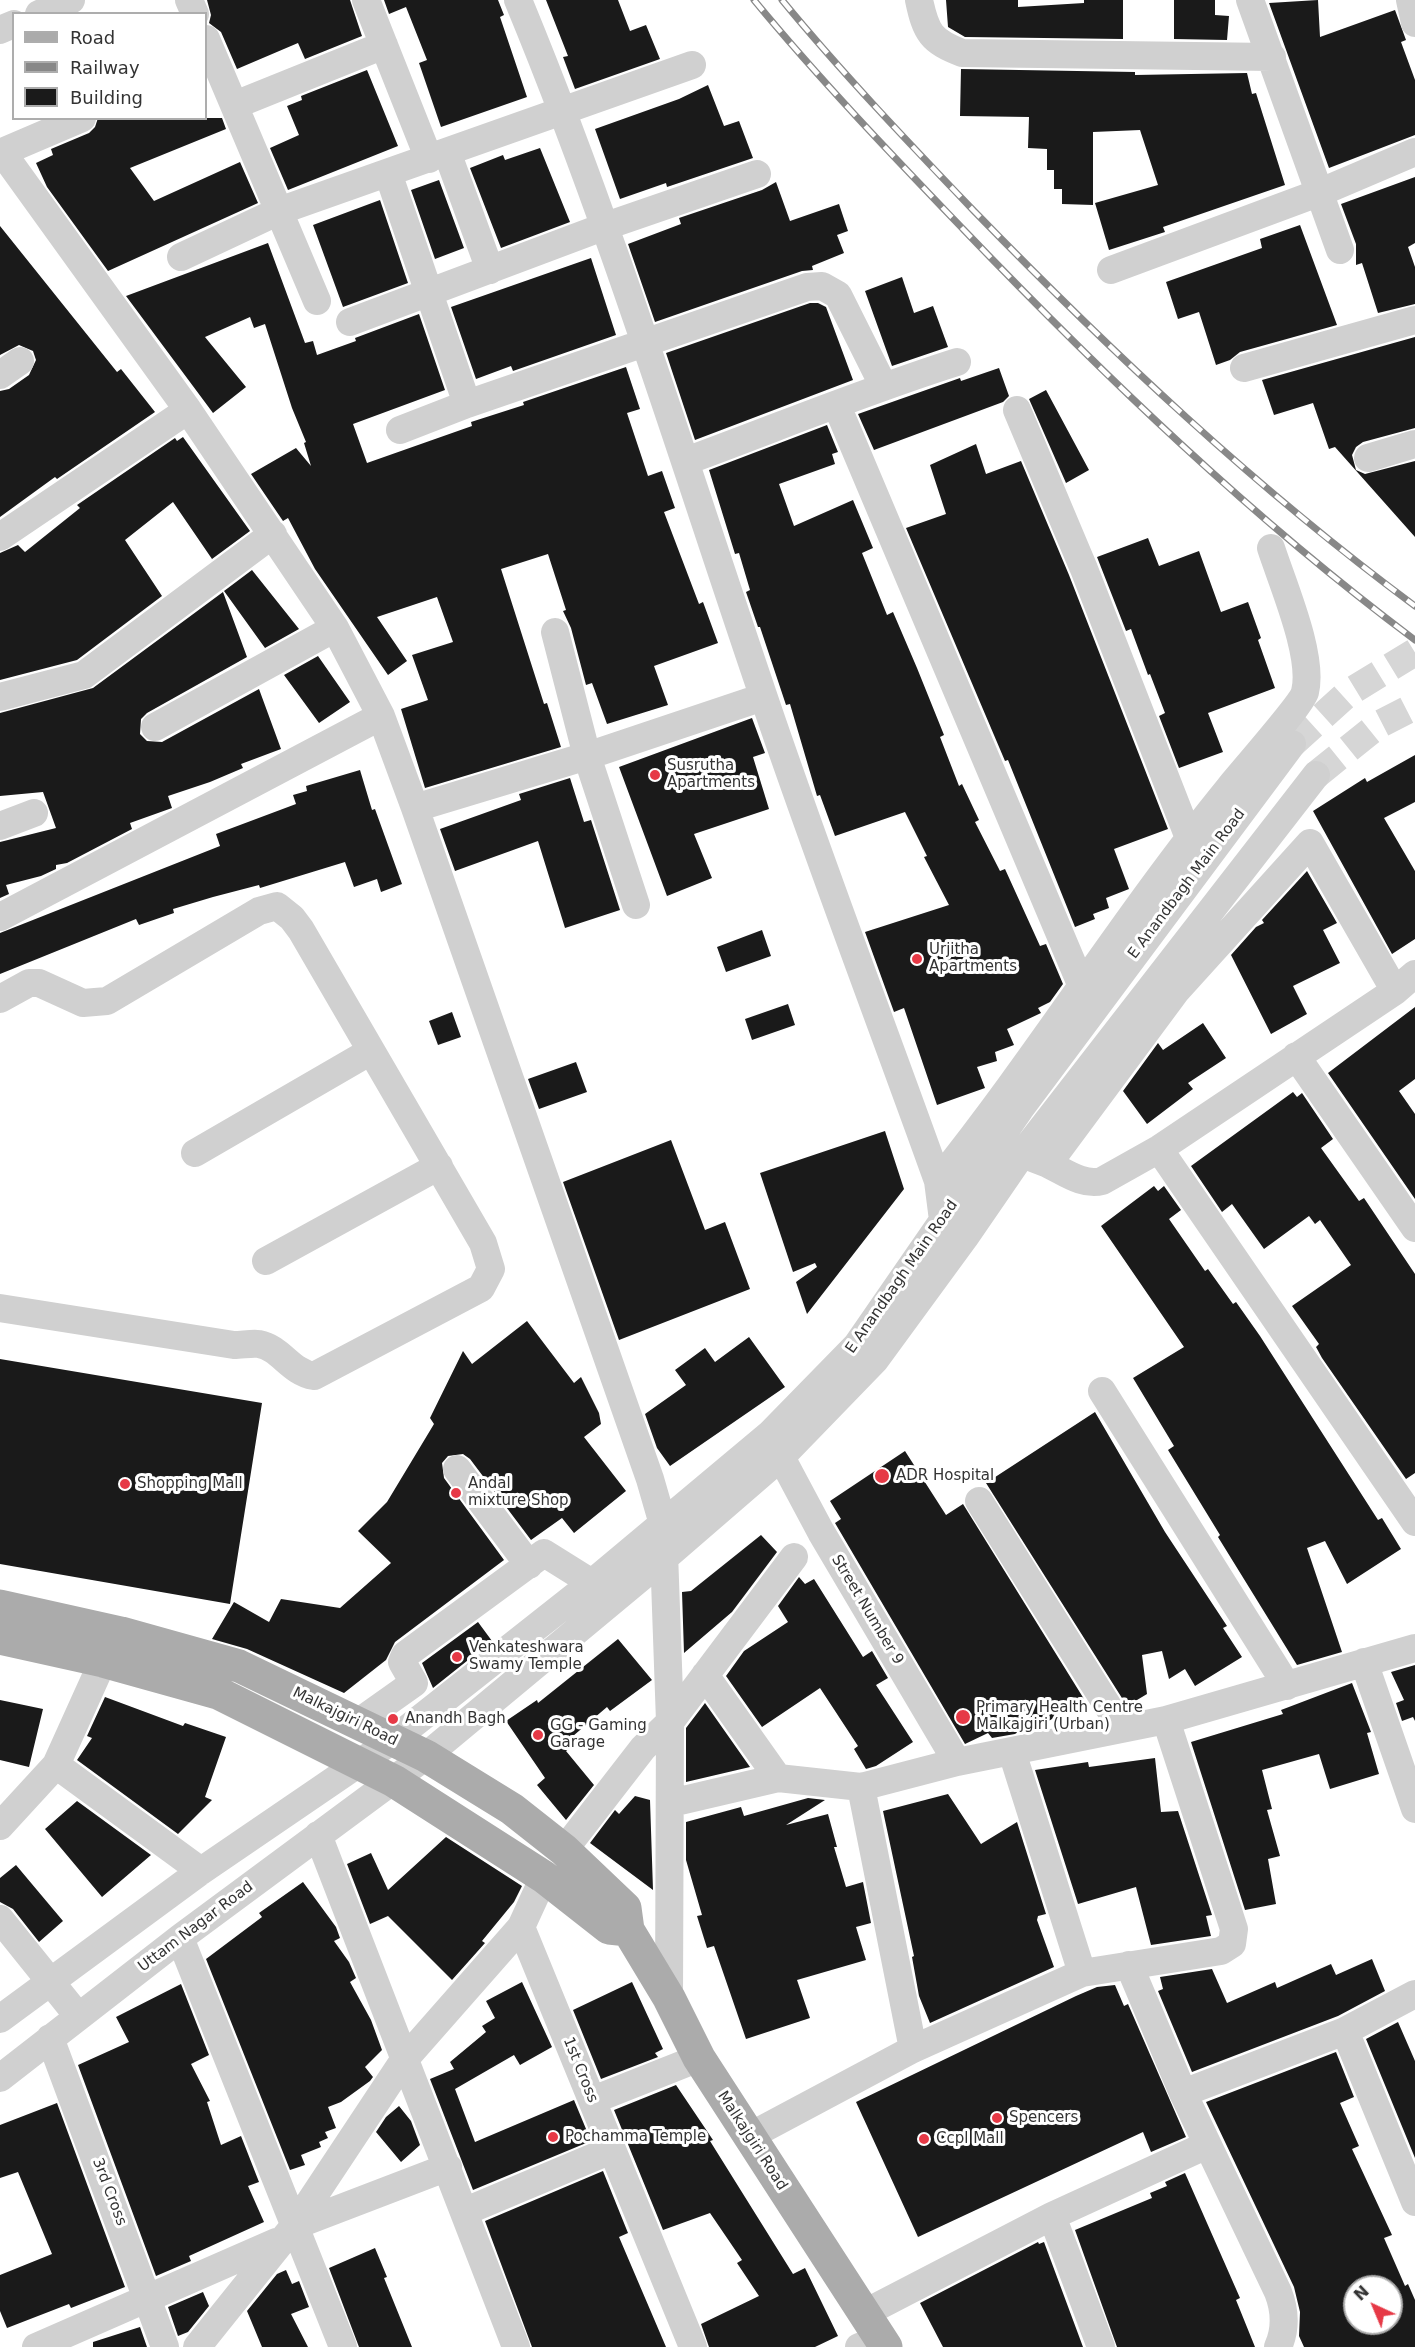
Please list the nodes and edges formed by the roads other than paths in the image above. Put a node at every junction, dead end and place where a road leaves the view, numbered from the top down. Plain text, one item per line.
1 (71, 0) edge
2 (366, 0) edge
3 (518, 0) edge
4 (919, 0) edge
5 (1250, 0) edge
6 (1410, 0) edge
7 (44, 12) edge
8 (1415, 23) edge
9 (384, 45) junction
10 (209, 56) edge
11 (1272, 57) junction
12 (692, 65) dead end
13 (235, 105) junction
14 (563, 109) junction
15 (77, 120) edge
16 (1415, 152) edge
17 (1, 153) edge
18 (438, 155) junction
19 (388, 173) junction
20 (757, 174) dead end
21 (1320, 192) junction
22 (279, 211) junction
23 (603, 227) junction
24 (1340, 250) dead end
25 (181, 257) dead end
26 (490, 270) junction
27 (1111, 270) dead end
28 (430, 293) junction
29 (317, 301) dead end
30 (1415, 320) edge
31 (350, 321) dead end
32 (645, 342) junction
33 (957, 362) dead end
34 (1244, 368) dead end
35 (883, 385) junction
36 (466, 404) junction
37 (837, 406) junction
38 (188, 410) junction
39 (1017, 410) dead end
40 (400, 430) dead end
41 (1415, 444) edge
42 (1368, 459) dead end
43 (686, 461) junction
44 (273, 534) junction
45 (0, 537) edge
46 (1271, 548) dead end
47 (335, 628) junction
48 (555, 633) dead end
49 (0, 697) edge
50 (763, 697) junction
51 (381, 716) junction
52 (155, 727) dead end
53 (1292, 744) tunnel mouth
54 (587, 756) junction
55 (1316, 775) tunnel mouth
56 (415, 808) junction
57 (34, 813) dead end
58 (0, 826) edge
59 (1189, 838) junction
60 (636, 905) dead end
61 (0, 917) edge
62 (1405, 982) edge
63 (1081, 984) junction
64 (0, 999) edge
65 (371, 1051) junction
66 (1296, 1056) junction
67 (1159, 1149) junction
68 (195, 1154) dead end
69 (1022, 1154) junction
70 (1048, 1164) junction
71 (439, 1166) junction
72 (938, 1181) junction
73 (943, 1220) junction
74 (1415, 1228) edge
75 (266, 1261) dead end
76 (0, 1308) edge
77 (1102, 1391) dead end
78 (781, 1457) junction
79 (457, 1469) dead end
80 (979, 1501) dead end
81 (1411, 1507) edge
82 (663, 1524) junction
83 (794, 1557) dead end
84 (663, 1559) junction
85 (529, 1565) junction
86 (592, 1583) junction
87 (0, 1606) edge
88 (0, 1638) edge
89 (1415, 1648) edge
90 (103, 1661) junction
91 (1364, 1662) junction
92 (705, 1675) junction
93 (1287, 1686) junction
94 (1166, 1720) junction
95 (359, 1722) junction
96 (670, 1722) junction
97 (1121, 1727) junction
98 (393, 1740) junction
99 (1012, 1752) junction
100 (426, 1756) junction
101 (957, 1762) junction
102 (56, 1765) junction
103 (358, 1765) junction
104 (778, 1778) junction
105 (394, 1781) junction
106 (861, 1787) junction
107 (671, 1803) junction
108 (1415, 1809) edge
109 (0, 1826) edge
110 (318, 1835) junction
111 (564, 1850) junction
112 (201, 1871) junction
113 (544, 1877) junction
114 (0, 1919) edge
115 (521, 1927) junction
116 (628, 1930) junction
117 (180, 1938) junction
118 (1129, 1965) junction
119 (1082, 1973) junction
120 (51, 1982) junction
121 (1415, 1994) edge
122 (669, 1998) junction
123 (78, 2016) junction
124 (0, 2019) edge
125 (1345, 2031) junction
126 (50, 2038) junction
127 (913, 2049) junction
128 (699, 2058) junction
129 (404, 2060) junction
130 (0, 2078) edge
131 (1183, 2094) junction
132 (593, 2100) junction
133 (748, 2137) junction
134 (1207, 2145) junction
135 (611, 2150) junction
136 (448, 2167) junction
137 (1415, 2202) edge
138 (466, 2211) junction
139 (1052, 2216) junction
140 (287, 2233) junction
141 (149, 2299) junction
142 (872, 2337) edge
143 (36, 2347) edge
144 (165, 2347) edge
145 (197, 2347) edge
146 (344, 2347) edge
147 (516, 2347) edge
148 (693, 2347) edge
149 (1101, 2347) edge
150 (1278, 2347) edge

1 - 7 street
2 - 9 street
3 - 14 street
4 - 11 street
5 - 11 street
6 - 8 street
9 - 13 street
9 - 18 street
10 - 13 street
11 - 21 street
12 - 14 street
13 - 22 street
14 - 18 street
14 - 23 street
15 - 17 street
16 - 21 street
17 - 38 street
18 - 19 street
18 - 26 street
19 - 22 street
19 - 28 street
20 - 23 street
21 - 24 street
21 - 27 street
22 - 25 street
22 - 29 street
23 - 26 street
23 - 32 street
26 - 28 street
28 - 31 street
28 - 36 street
30 - 34 street
32 - 35 street
32 - 36 street
32 - 43 street
33 - 35 street
35 - 37 street
36 - 40 street
37 - 43 street
37 - 63 street
38 - 44 street
38 - 45 street
39 - 59 street
41 - 42 street
43 - 50 street
44 - 47 street
44 - 49 street
46 - 59 street
47 - 51 street
47 - 52 street
48 - 54 street
50 - 54 street
50 - 72 street
51 - 56 street
51 - 61 street
53 - 73 street, E Anandbagh Main Road
54 - 56 street
54 - 60 street
55 - 69 street, E Anandbagh Main Road
56 - 82 street
57 - 58 street
59 - 63 street
62 - 66 street
62 - 70 street
63 - 72 street
64 - 65 street
65 - 68 street
65 - 71 street
66 - 67 street
66 - 74 street
67 - 70 street
67 - 81 street
69 - 70 street
69 - 78 street, E Anandbagh Main Road
71 - 75 street
71 - 76 street
72 - 73 street
73 - 82 street, E Anandbagh Main Road
77 - 93 street
78 - 84 street, E Anandbagh Main Road
78 - 101 street, Street Number 9
79 - 85 street
80 - 97 street
82 - 84 street
82 - 86 street, E Anandbagh Main Road
83 - 92 street
84 - 96 street
84 - 100 street, E Anandbagh Main Road
85 - 86 street
85 - 95 street
86 - 98 street, E Anandbagh Main Road
87 - 95 main road, Malkajgiri Road
88 - 90 main road
89 - 91 street
90 - 102 street
90 - 103 main road
91 - 93 street
91 - 108 street
92 - 96 street
92 - 104 street
93 - 94 street
94 - 97 street
94 - 118 street
95 - 98 main road, Malkajgiri Road
96 - 107 street
96 - 111 street
97 - 99 street
98 - 100 main road, Malkajgiri Road
98 - 103 street, E Anandbagh Main Road
99 - 101 street
99 - 119 street
100 - 105 street, E Anandbagh Main Road
100 - 111 main road, Malkajgiri Road
101 - 106 street
102 - 109 street
102 - 112 street
103 - 105 main road
103 - 112 street
104 - 106 street
104 - 107 street
105 - 110 street, Uttam Nagar Road
105 - 113 main road
106 - 127 street
107 - 122 street
110 - 117 street, Uttam Nagar Road
110 - 129 street
111 - 116 main road, Malkajgiri Road
112 - 120 street
113 - 115 street
113 - 116 main road
114 - 120 street
115 - 129 street
115 - 132 street, 1st Cross
116 - 122 main road, Malkajgiri Road
117 - 123 street, Uttam Nagar Road
117 - 140 street
118 - 119 street
118 - 131 street
119 - 127 street
120 - 123 street
120 - 124 street
121 - 125 street
122 - 128 main road, Malkajgiri Road
123 - 126 street, Uttam Nagar Road
125 - 131 street
125 - 137 street
126 - 130 street, Uttam Nagar Road
126 - 141 street, 3rd Cross
127 - 133 street
128 - 132 street
128 - 133 main road, Malkajgiri Road
129 - 136 street
129 - 140 street
131 - 134 street
132 - 135 street, 1st Cross
133 - 142 main road, Malkajgiri Road
134 - 139 street
134 - 150 street
135 - 138 street
135 - 148 street, 1st Cross
136 - 138 street
136 - 140 street
138 - 147 street
139 - 142 street
139 - 149 street
140 - 141 street
140 - 145 street
140 - 146 street
141 - 143 street
141 - 144 street, 3rd Cross

